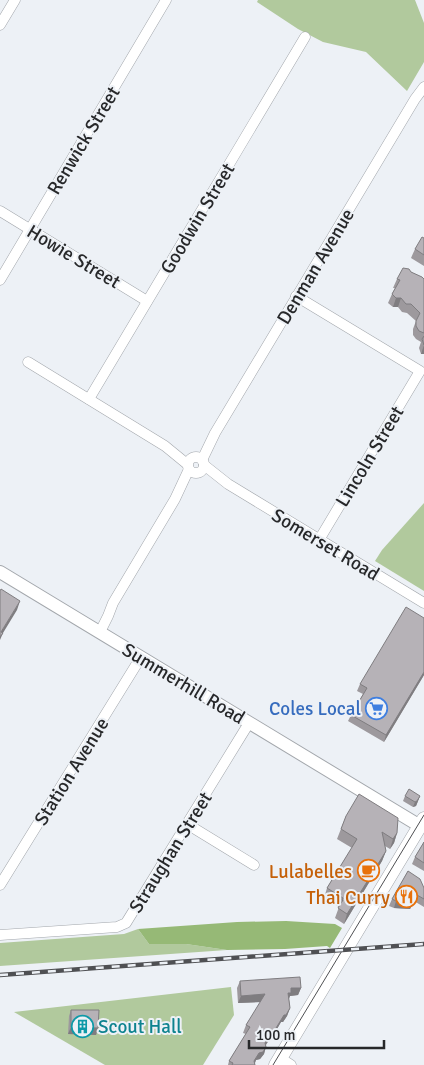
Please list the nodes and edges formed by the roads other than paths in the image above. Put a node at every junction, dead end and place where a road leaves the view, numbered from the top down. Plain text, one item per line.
1 (15, 0) edge
2 (166, 0) edge
3 (0, 25) edge
4 (305, 37) dead end
5 (424, 76) edge
6 (424, 87) edge
7 (415, 99) junction
8 (0, 211) edge
9 (30, 230) junction
10 (0, 280) edge
11 (296, 296) junction
12 (147, 302) junction
13 (28, 362) dead end
14 (88, 399) junction
15 (195, 465) junction
16 (319, 540) junction
17 (0, 572) edge
18 (424, 603) edge
19 (97, 630) junction
20 (141, 657) junction
21 (250, 723) junction
22 (422, 823) edge
23 (187, 824) junction
24 (254, 865) dead end
25 (0, 886) edge
26 (0, 935) edge
27 (282, 1063) edge

1 - 3 street
2 - 9 street, Renwick Street
4 - 12 street, Goodwin Street
5 - 7 street, Denman Avenue
6 - 7 street, Denman Avenue
7 - 11 street, Denman Avenue
8 - 9 street, Howie Street
9 - 10 street, Renwick Street
9 - 12 street, Howie Street
11 - 15 street, Denman Avenue
11 - 16 street, Lincoln Street
12 - 14 street, Goodwin Street
13 - 14 street, Somerset Road
14 - 15 street, Somerset Road
15 - 16 street, Somerset Road
15 - 19 street, Denman Avenue
16 - 18 street, Somerset Road
17 - 19 main road, Summerhill Road
19 - 20 main road, Summerhill Road
20 - 21 main road, Summerhill Road
20 - 25 street, Station Avenue
21 - 22 main road, Summerhill Road
21 - 23 street, Straughan Street
22 - 27 highway
23 - 24 street
23 - 26 street, Straughan Street

